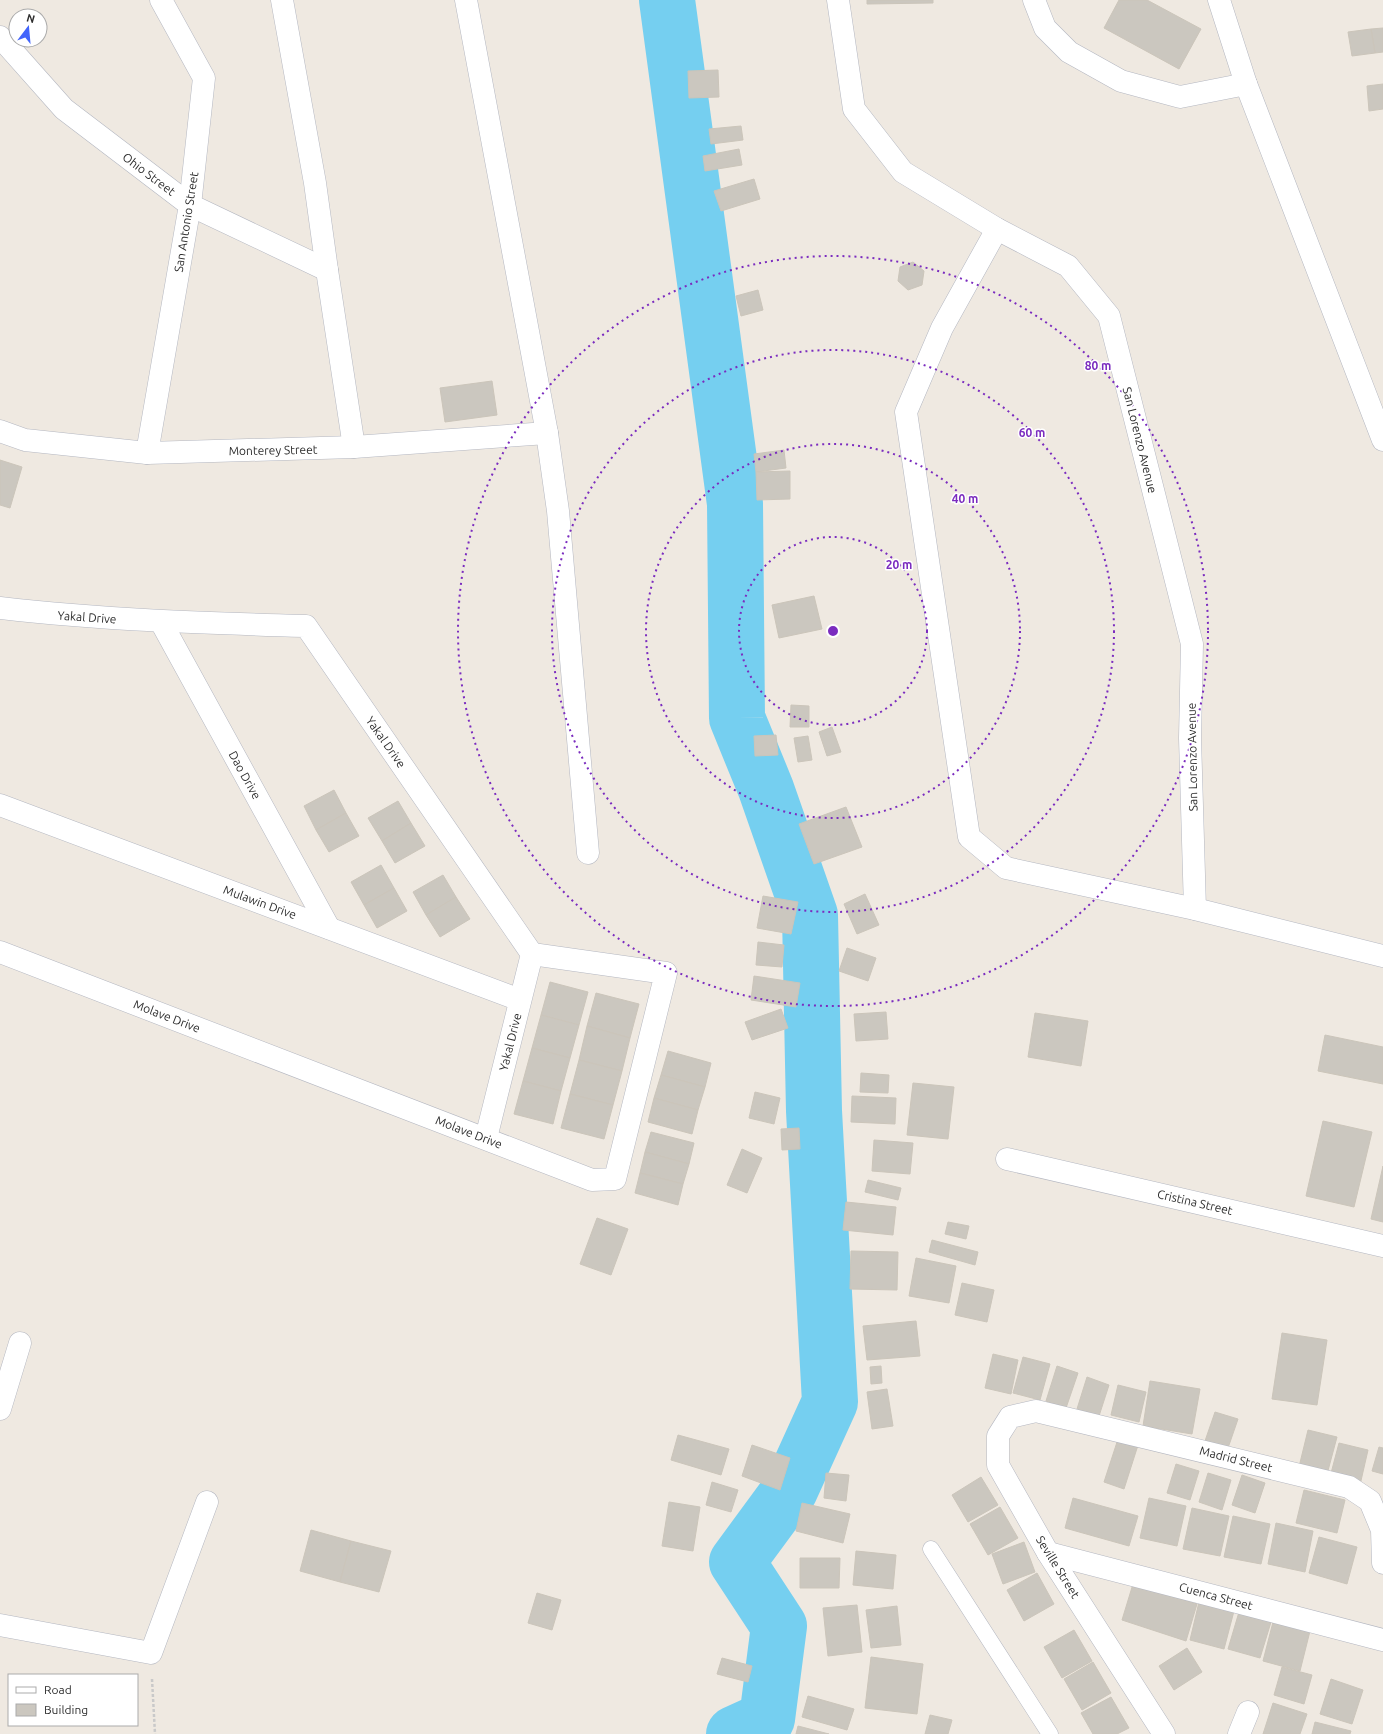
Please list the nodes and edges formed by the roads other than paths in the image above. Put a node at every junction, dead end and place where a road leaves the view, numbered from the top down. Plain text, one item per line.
1 (161, 0) edge
2 (282, 0) edge
3 (466, 0) edge
4 (838, 0) edge
5 (1034, 0) edge
6 (1219, 0) edge
7 (0, 37) edge
8 (1246, 84) junction
9 (190, 205) junction
10 (997, 229) junction
11 (327, 270) junction
12 (0, 431) edge
13 (547, 433) junction
14 (1383, 440) edge
15 (354, 447) junction
16 (147, 453) junction
17 (0, 608) edge
18 (161, 622) junction
19 (0, 805) edge
20 (588, 853) dead end
21 (1195, 909) junction
22 (329, 928) junction
23 (0, 952) edge
24 (532, 954) junction
25 (1383, 956) edge
26 (520, 1000) junction
27 (486, 1138) junction
28 (1007, 1159) dead end
29 (1383, 1246) edge
30 (20, 1343) dead end
31 (0, 1409) edge
32 (1036, 1411) joint
33 (207, 1502) dead end
34 (931, 1549) dead end
35 (1048, 1553) junction
36 (1383, 1563) edge
37 (0, 1625) edge
38 (1383, 1640) edge
39 (1248, 1712) dead end
40 (1050, 1734) edge
41 (1164, 1734) edge
42 (1239, 1734) edge

1 - 9 street, San Antonio Street
2 - 11 street
3 - 13 street
4 - 10 street, San Lorenzo Avenue
5 - 8 street
6 - 8 street
7 - 9 street, Ohio Street
8 - 14 street
9 - 11 street, Ohio Street
9 - 16 street, San Antonio Street
10 - 21 street, San Lorenzo Avenue
10 - 21 street
11 - 15 street
12 - 16 street, Monterey Street
13 - 15 street, Monterey Street
13 - 20 street
15 - 16 street, Monterey Street
17 - 18 street, Yakal Drive
18 - 22 street, Dao Drive
18 - 24 street, Yakal Drive
19 - 22 street, Mulawin Drive
21 - 25 street
22 - 26 street, Mulawin Drive
23 - 27 street, Molave Drive
24 - 26 street, Yakal Drive
24 - 27 street, Molave Drive
26 - 27 street, Yakal Drive
28 - 29 street, Cristina Street
30 - 31 street
32 - 35 street, Seville Street
32 - 36 street, Madrid Street
33 - 37 street
34 - 40 lane
35 - 38 street, Cuenca Street
35 - 41 street, Seville Street
39 - 42 street

